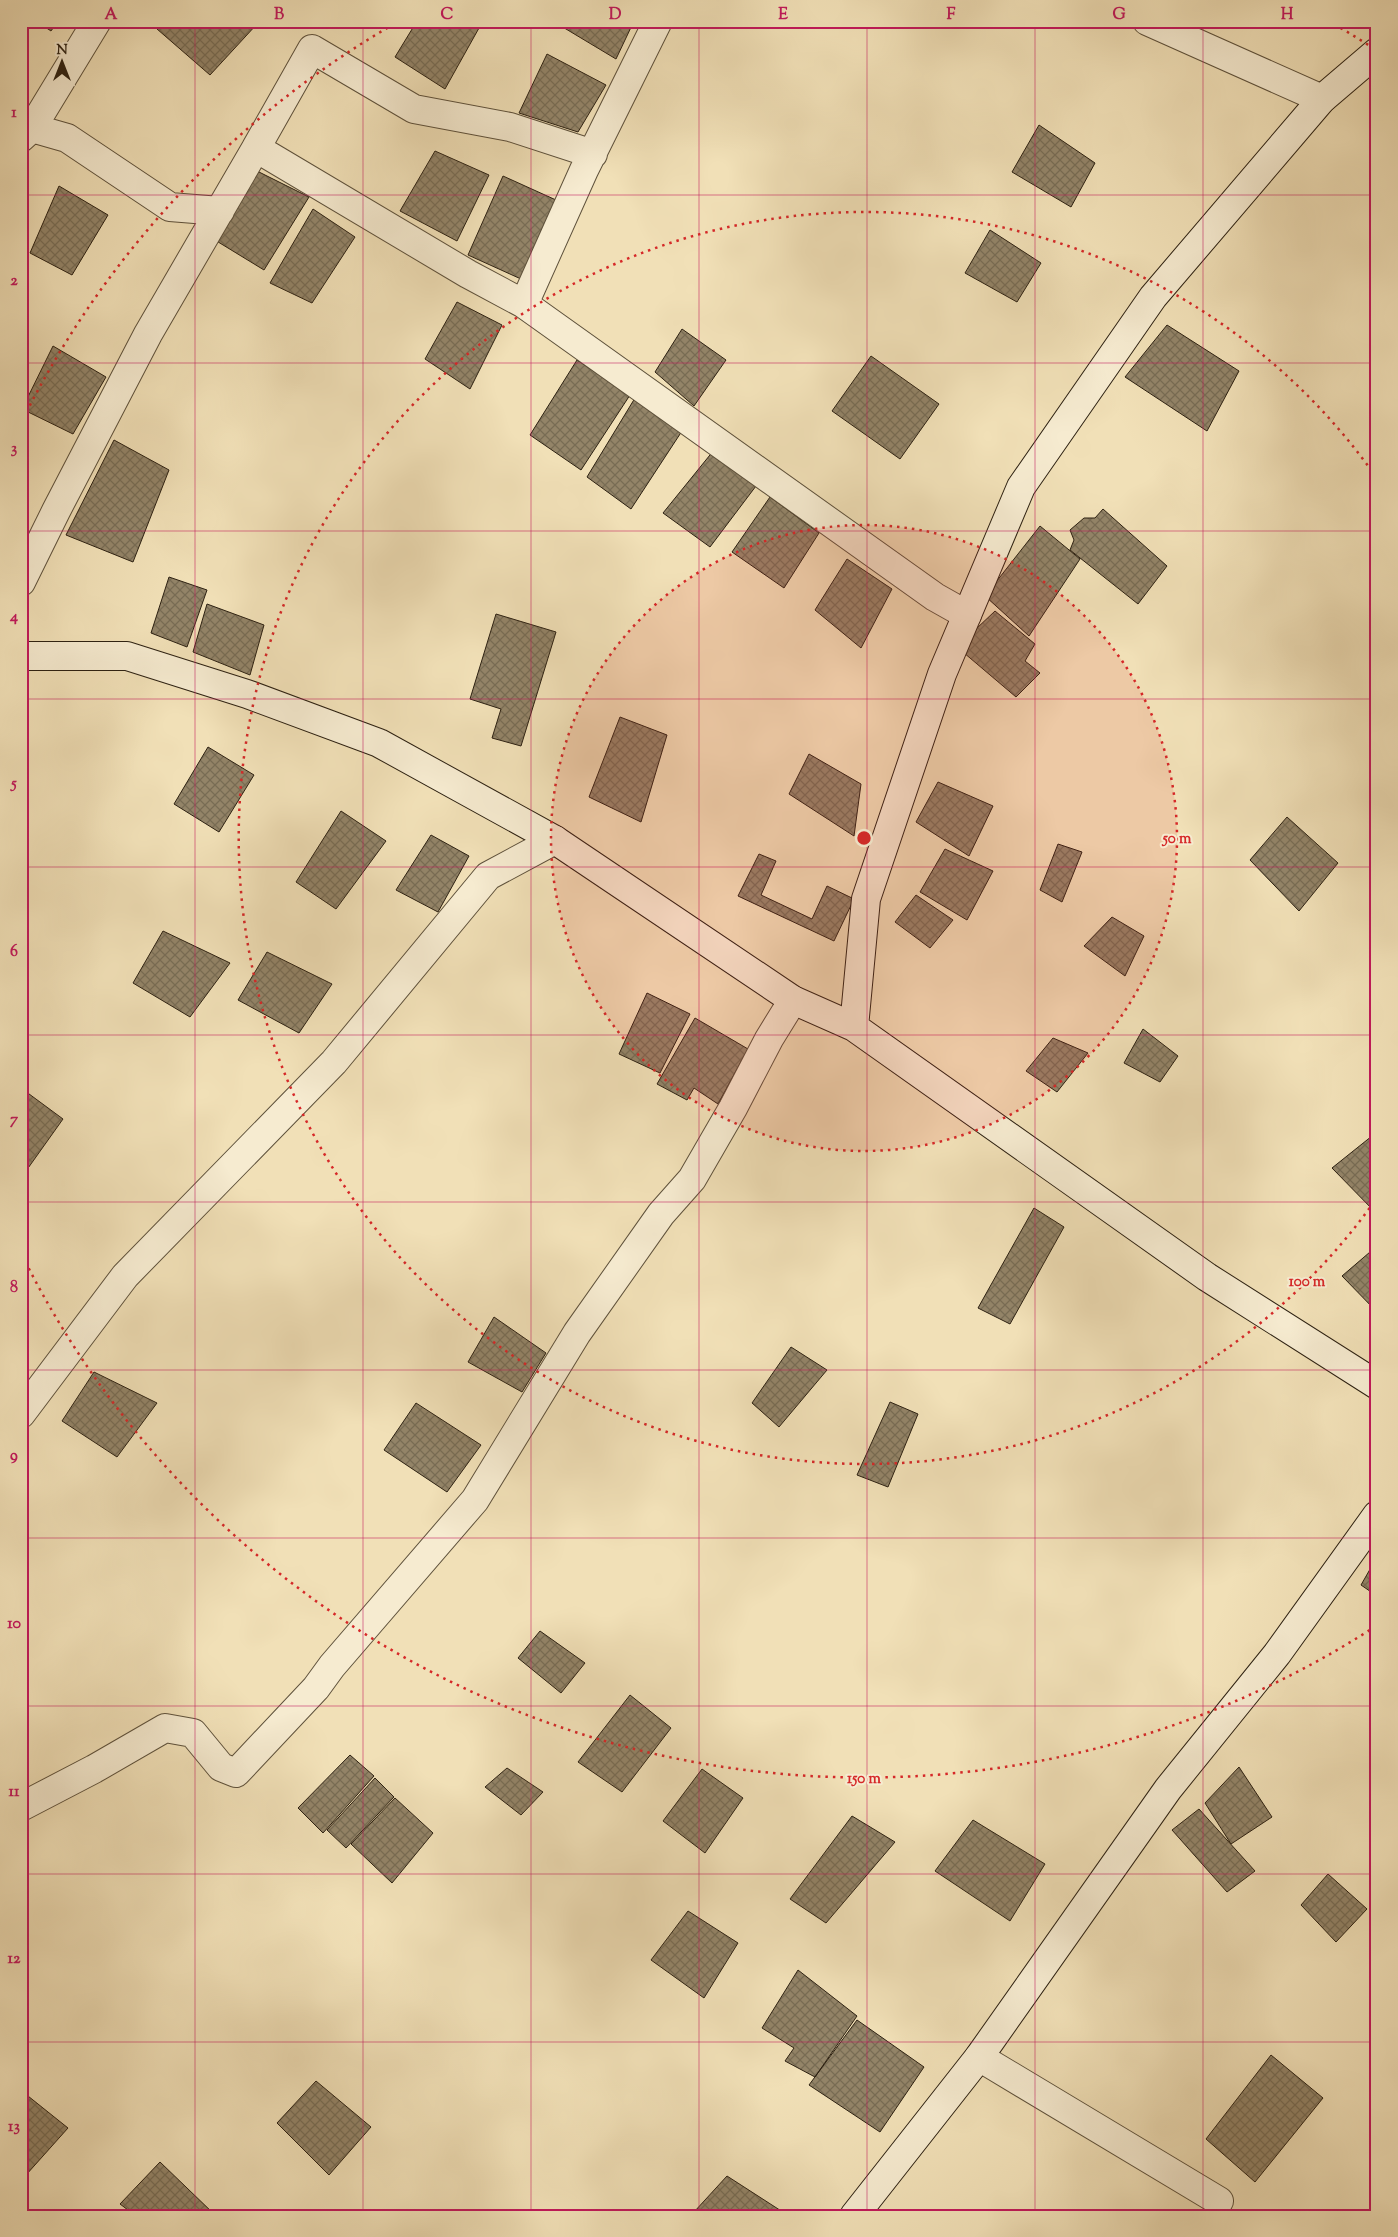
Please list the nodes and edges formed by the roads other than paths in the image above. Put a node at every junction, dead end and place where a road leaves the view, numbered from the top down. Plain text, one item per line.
1 (97, 21) edge
2 (658, 21) edge
3 (1147, 21) edge
4 (1377, 52) edge
5 (1322, 99) junction
6 (26, 133) edge
7 (256, 148) junction
8 (593, 154) junction
9 (220, 211) junction
10 (524, 304) junction
11 (21, 582) edge
12 (967, 615) junction
13 (21, 656) edge
14 (554, 840) junction
15 (793, 1000) junction
16 (854, 1027) junction
17 (1377, 1384) edge
18 (21, 1414) edge
19 (1377, 1515) edge
20 (21, 1807) edge
21 (979, 2057) junction
22 (1220, 2201) dead end
23 (854, 2216) edge

1 - 6 street
2 - 8 street
3 - 5 street
4 - 5 street
5 - 12 street
6 - 9 street
7 - 8 street
7 - 9 street
7 - 10 street
8 - 10 street
9 - 11 street
10 - 12 street
12 - 16 street
13 - 14 street
14 - 15 street
14 - 18 street
15 - 16 street
15 - 20 street
16 - 17 street
19 - 21 street
21 - 22 street
21 - 23 street

